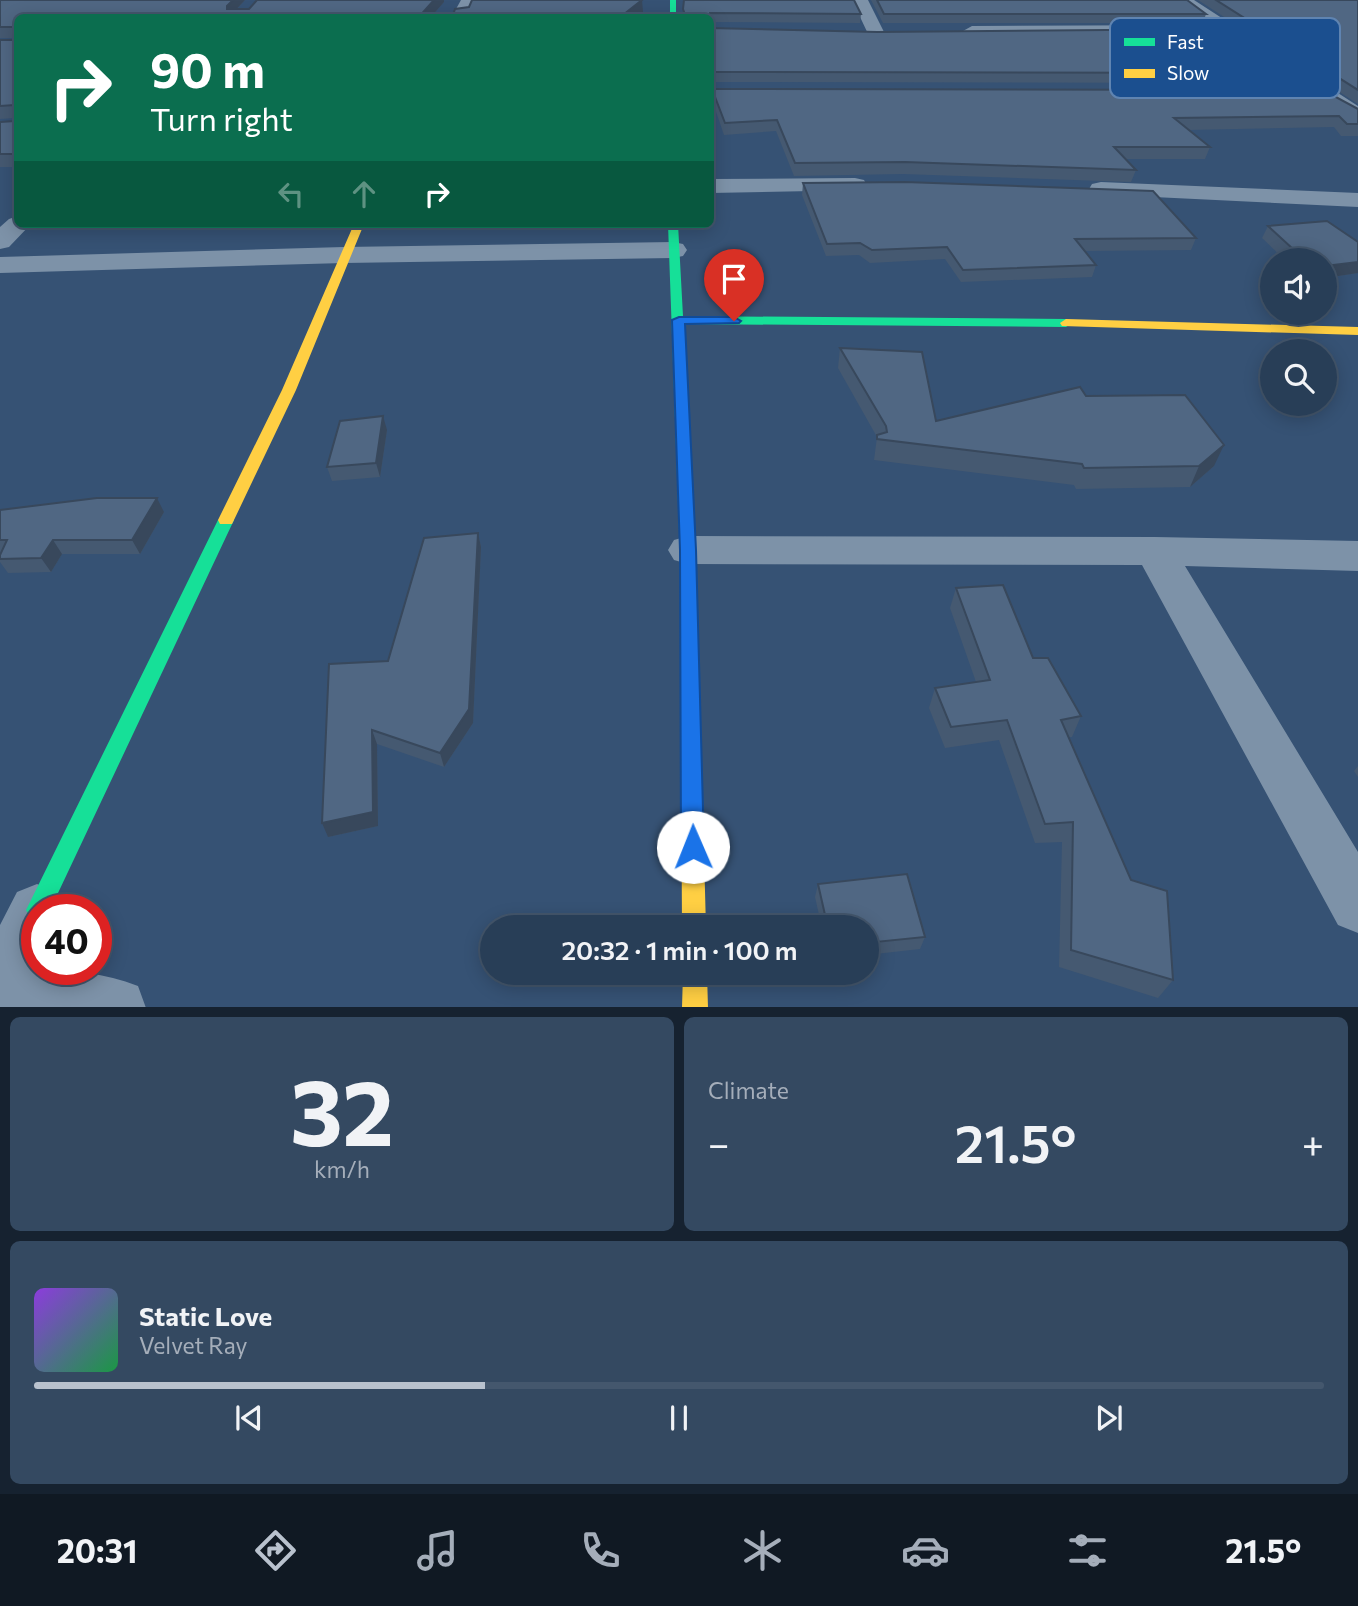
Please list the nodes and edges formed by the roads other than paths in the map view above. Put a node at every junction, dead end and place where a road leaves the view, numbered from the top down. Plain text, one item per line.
1 (860, 0) edge
2 (1184, 0) edge
3 (1210, 18) edge
4 (1110, 30) edge
5 (955, 32) edge
6 (876, 33) edge
7 (1333, 98) edge
8 (1358, 114) edge
9 (876, 184) edge
10 (714, 186) edge
11 (1083, 188) edge
12 (1358, 200) edge
13 (16, 228) edge
14 (357, 228) edge
15 (673, 237) edge
16 (344, 255) junction
17 (2, 261) edge
18 (679, 320) junction
19 (1358, 331) edge
20 (688, 550) junction
21 (1155, 551) junction
22 (1358, 556) edge
23 (45, 894) edge
24 (1358, 905) edge
25 (694, 915) edge
26 (21, 944) edge
27 (1, 985) edge
28 (695, 985) edge
29 (116, 1007) edge
30 (695, 1007) edge

1 - 6 street
2 - 3 street
4 - 5 street
7 - 8 street
9 - 10 street
11 - 12 street
13 - 17 street
14 - 16 street
15 - 16 street
15 - 18 street
16 - 17 street
16 - 23 street
18 - 19 street
18 - 20 street
20 - 21 street
20 - 25 street
21 - 22 street
21 - 24 street
26 - 27 street
27 - 29 street
28 - 30 street

